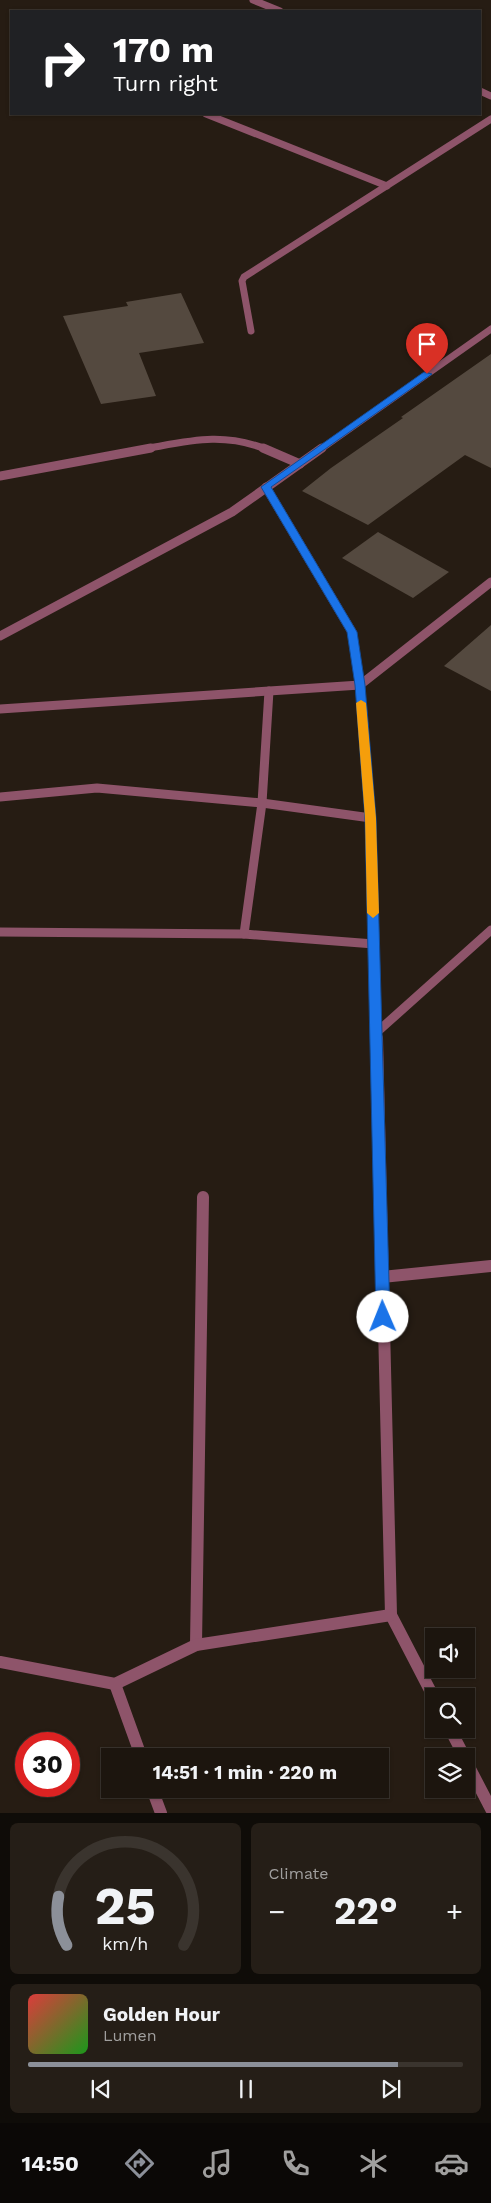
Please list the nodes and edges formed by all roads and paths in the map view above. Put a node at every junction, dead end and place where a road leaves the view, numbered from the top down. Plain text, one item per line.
1 (253, 0) edge
2 (278, 10) edge
3 (209, 115) edge
4 (491, 119) edge
5 (387, 186) junction
6 (491, 329) edge
7 (251, 331) dead end
8 (300, 464) junction
9 (0, 476) edge
10 (266, 487) junction
11 (491, 582) edge
12 (0, 636) edge
13 (360, 685) junction
14 (269, 691) junction
15 (0, 709) edge
16 (0, 797) edge
17 (262, 803) junction
18 (371, 818) junction
19 (491, 930) edge
20 (0, 932) edge
21 (244, 934) junction
22 (374, 944) junction
23 (376, 1033) junction
24 (203, 1197) dead end
25 (491, 1266) edge
26 (382, 1277) junction
27 (391, 1615) junction
28 (196, 1645) junction
29 (0, 1662) edge
30 (115, 1684) junction
31 (429, 1688) edge
32 (138, 1748) edge
33 (475, 1778) edge
34 (155, 1798) edge
35 (491, 1809) edge
36 (161, 1813) edge

1 - 2 street
3 - 5 street
4 - 5 street
5 - 7 street
6 - 8 street
8 - 9 street
8 - 10 street
10 - 12 street
10 - 13 street
11 - 13 street
13 - 14 street
13 - 18 street
14 - 15 street
14 - 17 street
16 - 17 street
17 - 18 street
17 - 21 street
18 - 22 street
19 - 23 street
20 - 21 street
21 - 22 street
22 - 23 street
23 - 26 street
24 - 28 street
25 - 26 street
26 - 27 street
27 - 28 street
27 - 31 street
28 - 30 street
29 - 30 street
30 - 32 street
33 - 35 street
34 - 36 street

